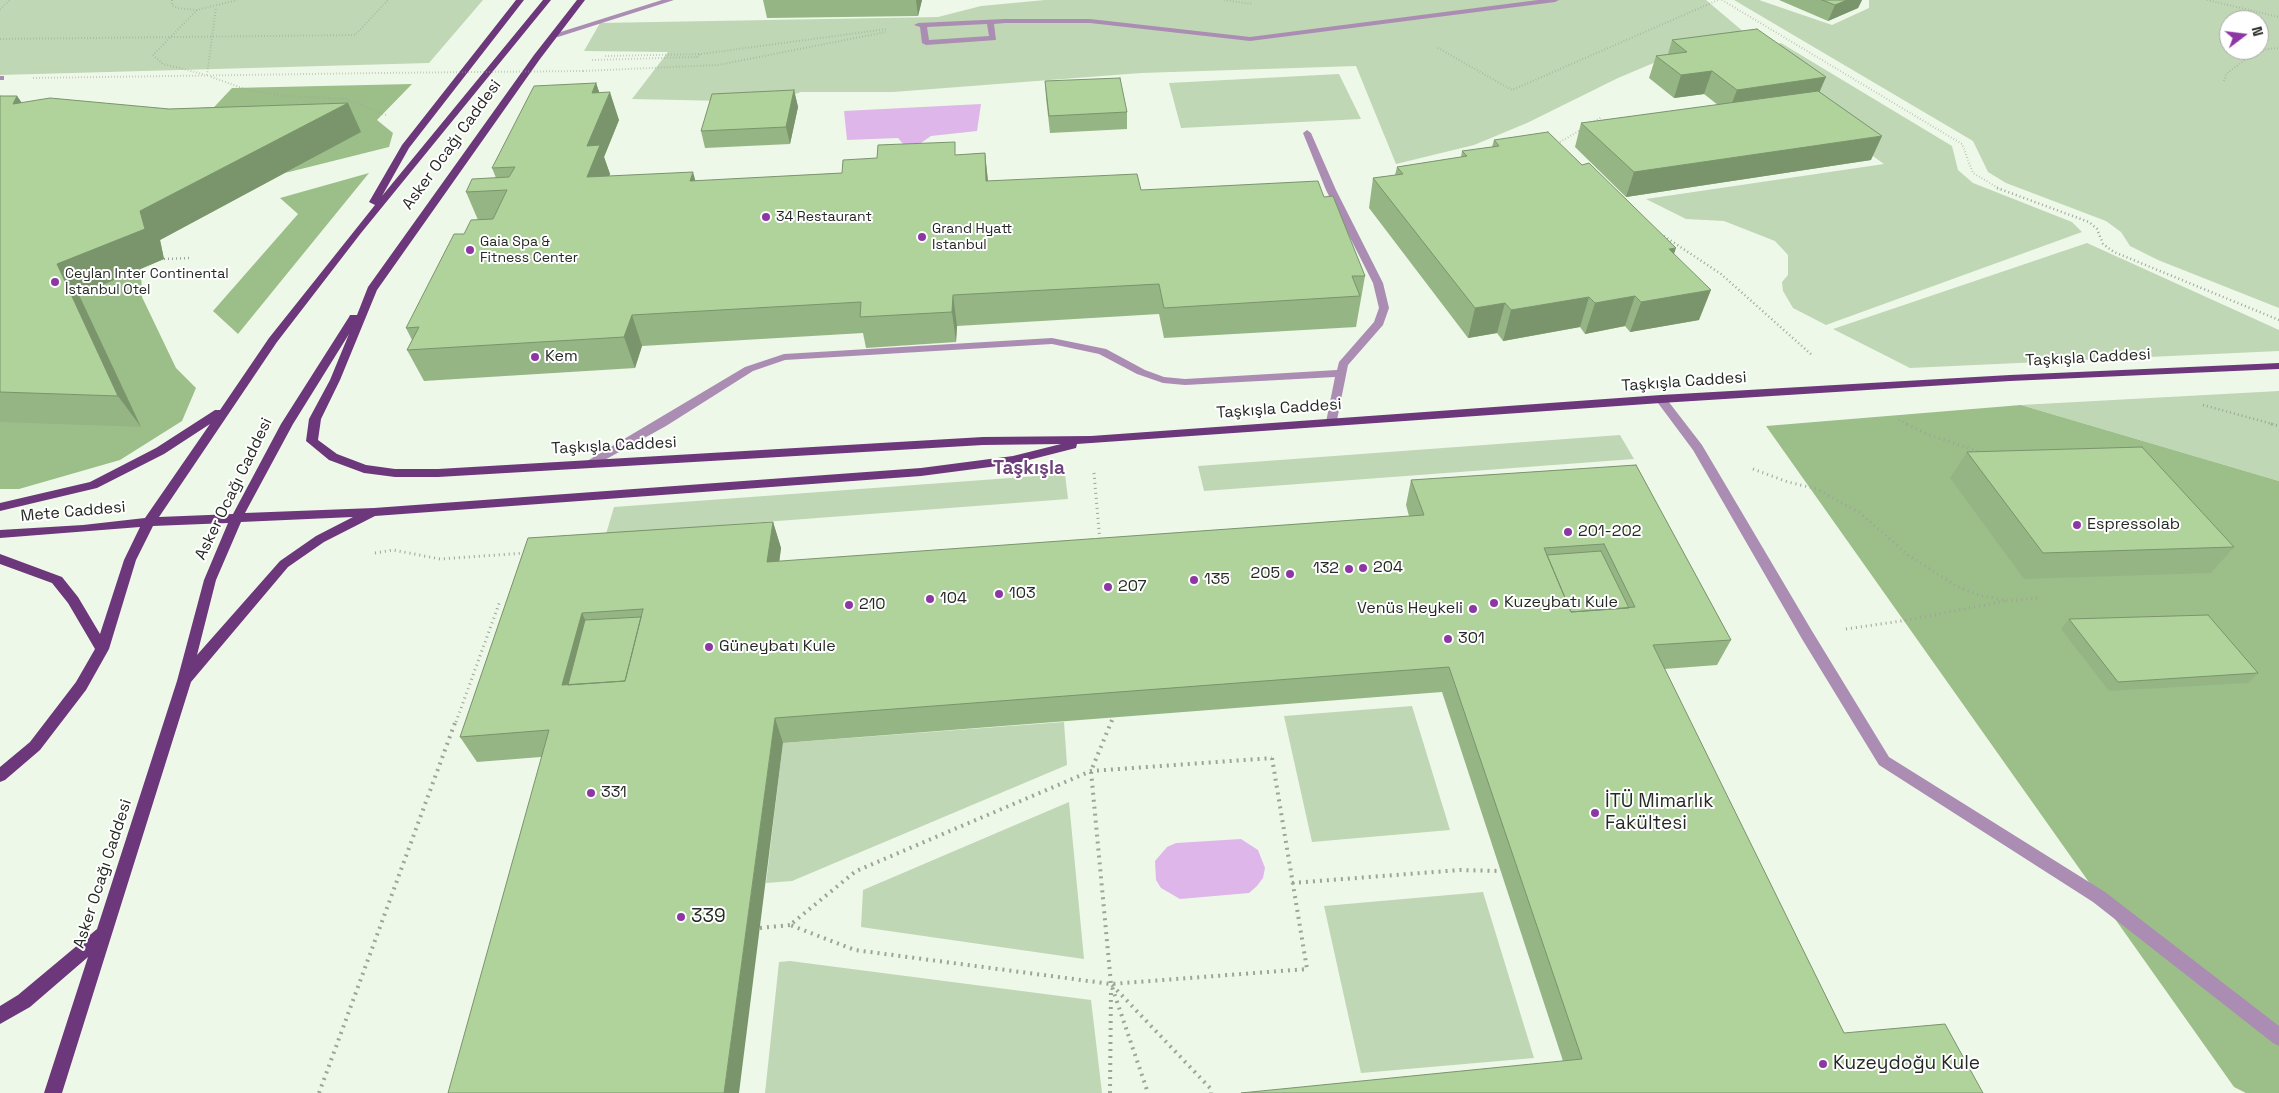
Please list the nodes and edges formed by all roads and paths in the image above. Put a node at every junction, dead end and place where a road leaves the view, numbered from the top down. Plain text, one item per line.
1 (10, 0) edge
2 (172, 0) edge
3 (237, 0) edge
4 (388, 0) edge
5 (520, 0) edge
6 (547, 0) edge
7 (582, 0) edge
8 (1555, 0) edge
9 (1718, 0) edge
10 (1722, 0) edge
11 (2207, 0) edge
12 (666, 1) edge
13 (216, 7) junction
14 (0, 9) edge
15 (197, 10) junction
16 (2279, 17) edge
17 (1397, 20) junction
18 (990, 22) junction
19 (921, 25) junction
20 (554, 35) junction
21 (212, 36) junction
22 (170, 37) junction
23 (0, 39) edge
24 (2279, 48) edge
25 (700, 54) junction
26 (536, 60) junction
27 (207, 75) junction
28 (0, 78) edge
29 (2224, 81) dead end
30 (1602, 117) dead end
31 (425, 120) junction
32 (1307, 133) dead end
33 (1550, 148) edge
34 (358, 231) junction
35 (1656, 232) edge
36 (191, 258) dead end
37 (164, 259) dead end
38 (373, 287) junction
39 (2279, 320) edge
40 (2279, 366) edge
41 (1340, 373) junction
42 (1849, 388) junction
43 (1661, 399) junction
44 (225, 409) junction
45 (1332, 422) junction
46 (1091, 440) junction
47 (1698, 448) junction
48 (1991, 455) edge
49 (588, 464) junction
50 (0, 507) edge
51 (374, 512) junction
52 (238, 517) junction
53 (150, 522) junction
54 (0, 534) edge
55 (1100, 547) edge
56 (374, 553) dead end
57 (528, 553) edge
58 (0, 560) edge
59 (2038, 598) dead end
60 (500, 601) dead end
61 (2008, 601) junction
62 (1807, 634) junction
63 (102, 649) junction
64 (184, 681) junction
65 (1113, 718) edge
66 (1091, 771) junction
67 (0, 776) edge
68 (1501, 871) dead end
69 (1292, 883) junction
70 (790, 925) junction
71 (760, 928) dead end
72 (103, 934) junction
73 (1111, 984) junction
74 (0, 1016) edge
75 (2279, 1037) edge
76 (52, 1093) edge
77 (319, 1093) edge
78 (1110, 1093) edge
79 (1148, 1093) edge
80 (1211, 1093) edge

1 - 14 path
2 - 15 path
3 - 13 path
4 - 21 path
5 - 31 main road
6 - 34 main road, Asker Ocağı Caddesi
7 - 20 main road, Asker Ocağı Caddesi
8 - 17 street
9 - 17 path
10 - 39 path
11 - 16 path
12 - 20 street
13 - 15 path
13 - 21 path
15 - 22 path
17 - 18 street
18 - 19 street
18 - 19 street
19 - 25 path
19 - 27 path, bridge
20 - 26 main road, Asker Ocağı Caddesi
21 - 22 path
21 - 27 path
22 - 23 path
22 - 27 path
24 - 29 path
25 - 26 path
25 - 26 path
26 - 38 main road, Asker Ocağı Caddesi
27 - 28 path
27 - 31 path
30 - 33 path
31 - 34 main road
32 - 41 street
34 - 44 main road, Asker Ocağı Caddesi
35 - 42 path
36 - 37 path
38 - 49 main road, Taşkışla Caddesi
38 - 52 main road, Asker Ocağı Caddesi
40 - 42 main road, Taşkışla Caddesi
41 - 45 street
41 - 49 street
42 - 43 main road, Taşkışla Caddesi
42 - 48 path
43 - 45 main road, Taşkışla Caddesi
43 - 47 street
44 - 50 main road
44 - 53 main road, Asker Ocağı Caddesi
45 - 46 main road, Taşkışla Caddesi
46 - 49 main road, Taşkışla Caddesi
46 - 51 main road, Taşkışla Caddesi
46 - 55 path
47 - 61 path
47 - 62 street
51 - 52 main road, Taşkışla Caddesi
51 - 64 main road
52 - 53 main road, Taşkışla Caddesi
52 - 64 main road, Asker Ocağı Caddesi
53 - 54 main road, Mete Caddesi
53 - 63 main road, Asker Ocağı Caddesi
56 - 57 path
58 - 63 main road
59 - 61 path
60 - 77 path
61 - 62 path
62 - 75 street
63 - 67 main road, Asker Ocağı Caddesi
64 - 72 main road, Asker Ocağı Caddesi
65 - 66 path
66 - 69 path
66 - 70 path
66 - 73 path
68 - 69 path
69 - 73 path
70 - 71 path
70 - 73 path
72 - 74 main road
72 - 76 main road, Asker Ocağı Caddesi
73 - 78 path
73 - 79 path
73 - 80 path

